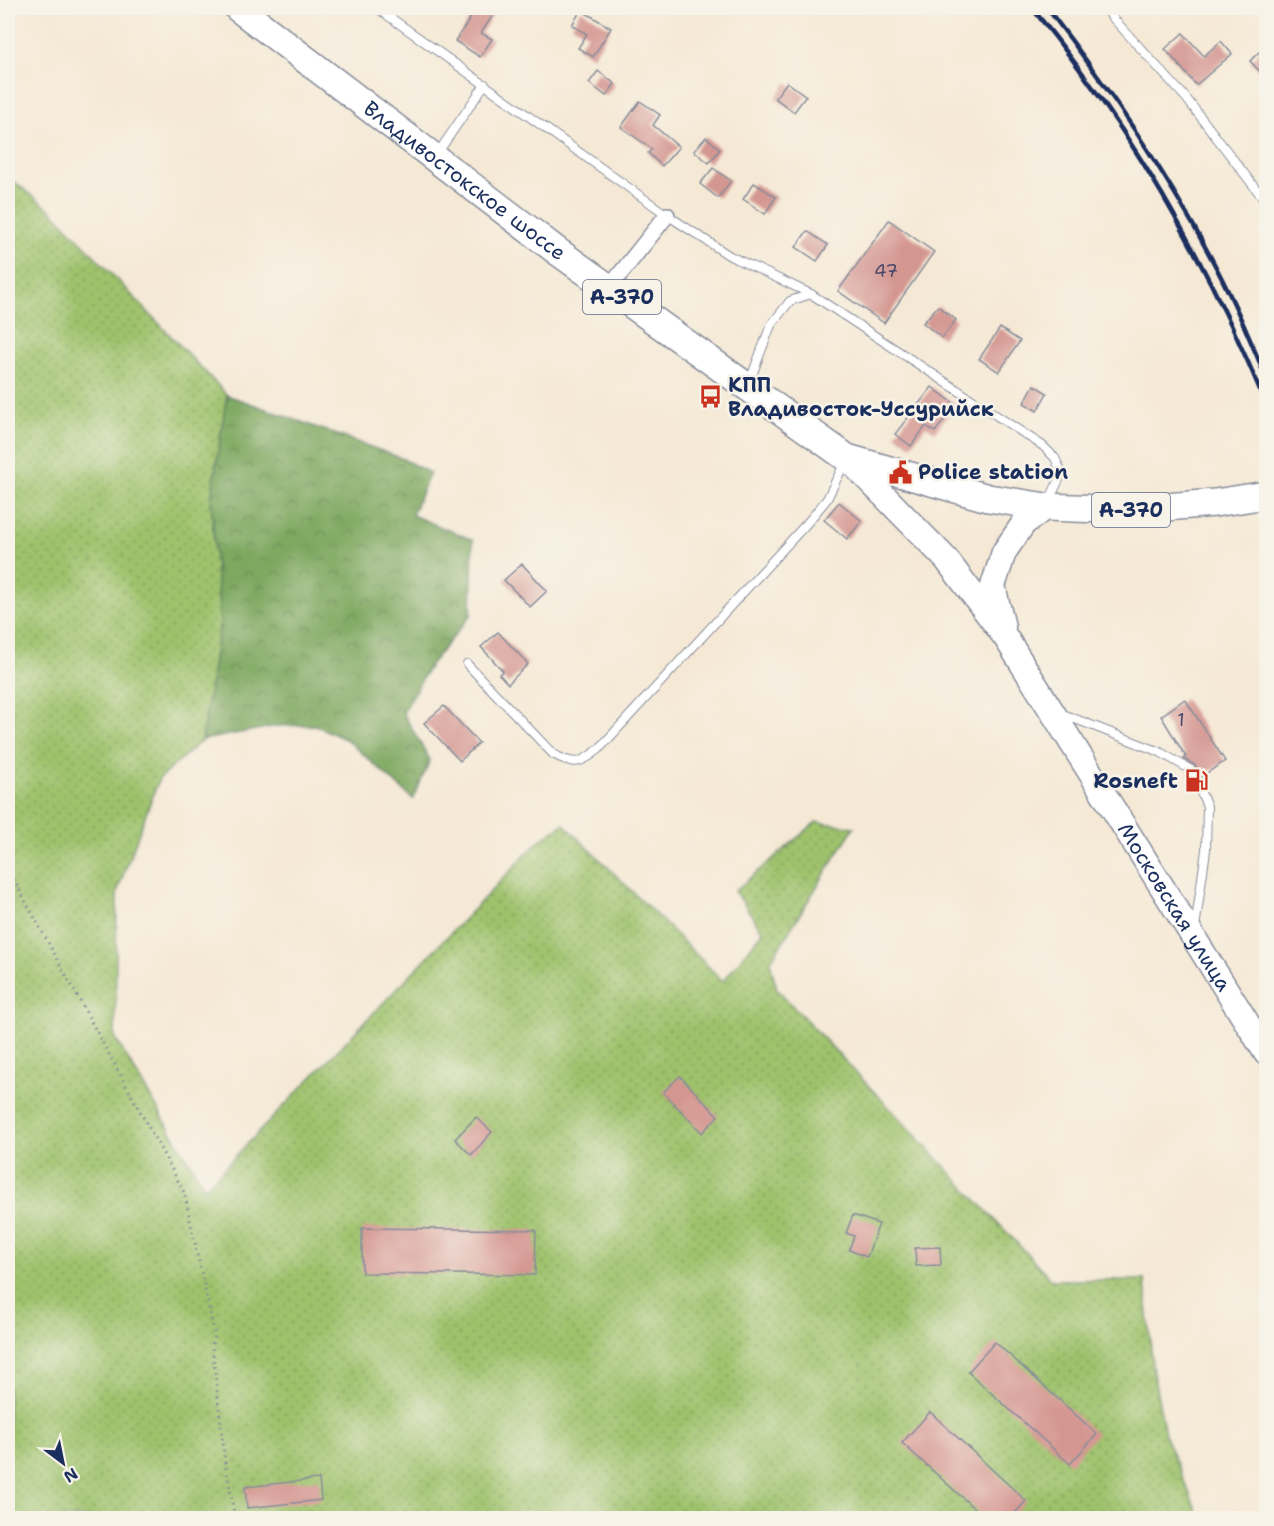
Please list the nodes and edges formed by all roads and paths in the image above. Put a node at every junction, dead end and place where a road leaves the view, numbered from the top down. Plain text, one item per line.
1 (238, 8) edge
2 (377, 8) edge
3 (1107, 8) edge
4 (1261, 8) edge
5 (1266, 13) edge
6 (485, 84) junction
7 (435, 158) junction
8 (1266, 202) edge
9 (667, 215) junction
10 (609, 288) junction
11 (811, 294) junction
12 (748, 387) junction
13 (847, 458) junction
14 (1266, 495) edge
15 (1046, 507) junction
16 (1006, 638) junction
17 (467, 664) dead end
18 (1050, 709) junction
19 (8, 869) edge
20 (1194, 936) junction
21 (1266, 1053) edge
22 (235, 1518) edge

1 - 7 highway, Владивостокское шоссе / А-370
2 - 6 lane
3 - 8 lane
4 - 5 lane
6 - 7 lane
6 - 9 lane
7 - 10 highway, Владивостокское шоссе / А-370
9 - 10 street
9 - 11 lane
10 - 12 highway, Владивостокское шоссе / А-370
11 - 12 lane
11 - 15 lane
12 - 13 highway, Владивостокское шоссе / А-370
13 - 15 highway, Владивостокское шоссе / А-370
13 - 16 main road, Московская улица
13 - 17 lane
14 - 15 highway, Владивостокское шоссе / А-370
15 - 16 main road, Московская улица
16 - 18 main road, Московская улица
18 - 20 main road, Московская улица
18 - 20 lane
19 - 22 path
20 - 21 main road, Московская улица

